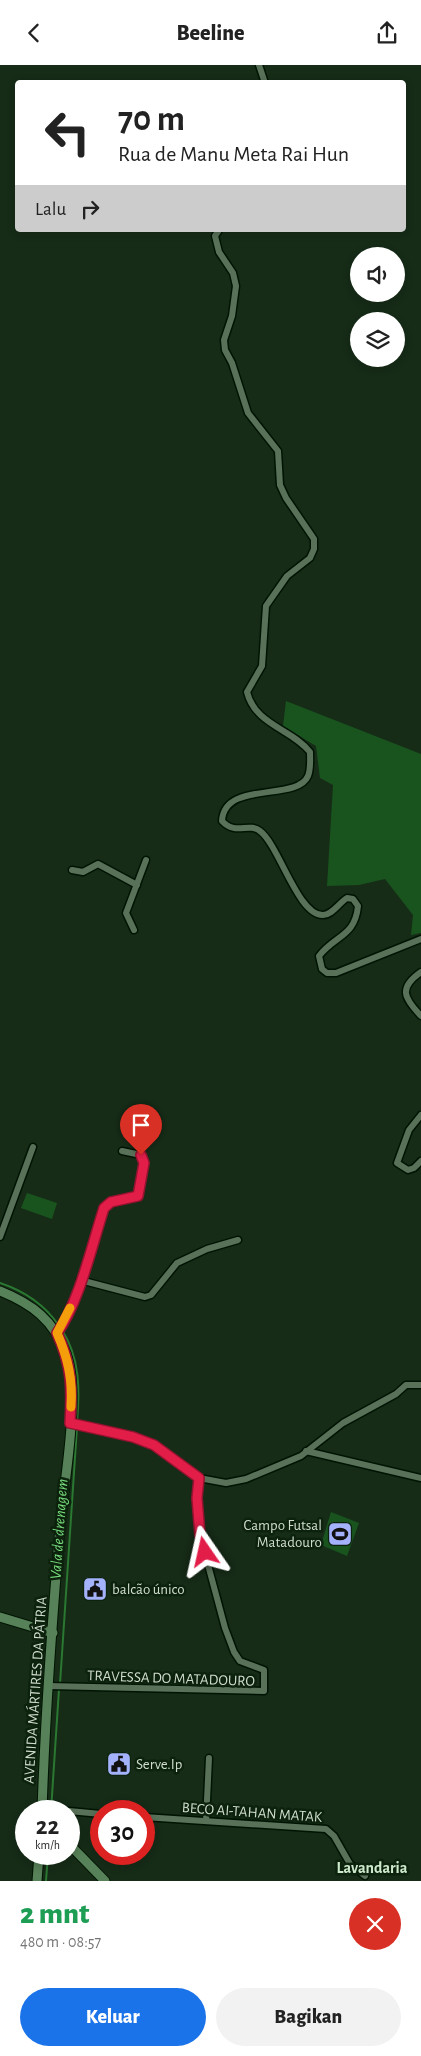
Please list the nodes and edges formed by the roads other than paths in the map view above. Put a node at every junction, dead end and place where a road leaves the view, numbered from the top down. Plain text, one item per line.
1 (259, 65) edge
2 (264, 80) edge
3 (218, 232) edge
4 (146, 860) dead end
5 (72, 870) dead end
6 (136, 885) junction
7 (134, 930) dead end
8 (421, 939) edge
9 (421, 972) edge
10 (421, 1016) edge
11 (421, 1115) edge
12 (33, 1147) dead end
13 (122, 1151) dead end
14 (421, 1161) edge
15 (0, 1237) edge
16 (238, 1240) dead end
17 (80, 1280) junction
18 (0, 1291) edge
19 (57, 1333) junction
20 (421, 1385) edge
21 (70, 1423) junction
22 (306, 1451) junction
23 (199, 1478) junction
24 (421, 1478) edge
25 (0, 1617) edge
26 (53, 1633) junction
27 (49, 1686) junction
28 (209, 1758) dead end
29 (43, 1800) edge
30 (155, 1818) edge
31 (206, 1821) junction
32 (80, 1855) edge
33 (38, 1865) edge
34 (366, 1876) dead end
35 (37, 1881) edge
36 (105, 1881) edge

1 - 2 street
3 - 8 street
4 - 6 street
5 - 6 street
6 - 7 street
9 - 10 street
11 - 14 street
12 - 15 street
13 - 17 street
16 - 17 street
17 - 19 street
18 - 19 main road
19 - 21 main road, AVENIDA MÁRTIRES DA PÁTRIA
20 - 22 street
21 - 23 street
21 - 26 main road, AVENIDA MÁRTIRES DA PÁTRIA
22 - 23 street
22 - 24 street
23 - 27 street, TRAVESSA DO MATADOURO
25 - 26 main road
26 - 27 main road, AVENIDA MÁRTIRES DA PÁTRIA
27 - 29 main road, AVENIDA MÁRTIRES DA PÁTRIA
28 - 31 street
30 - 31 street, BECO AI-TAHAN MATAK
31 - 34 street, BECO AI-TAHAN MATAK
32 - 36 main road
33 - 35 main road

